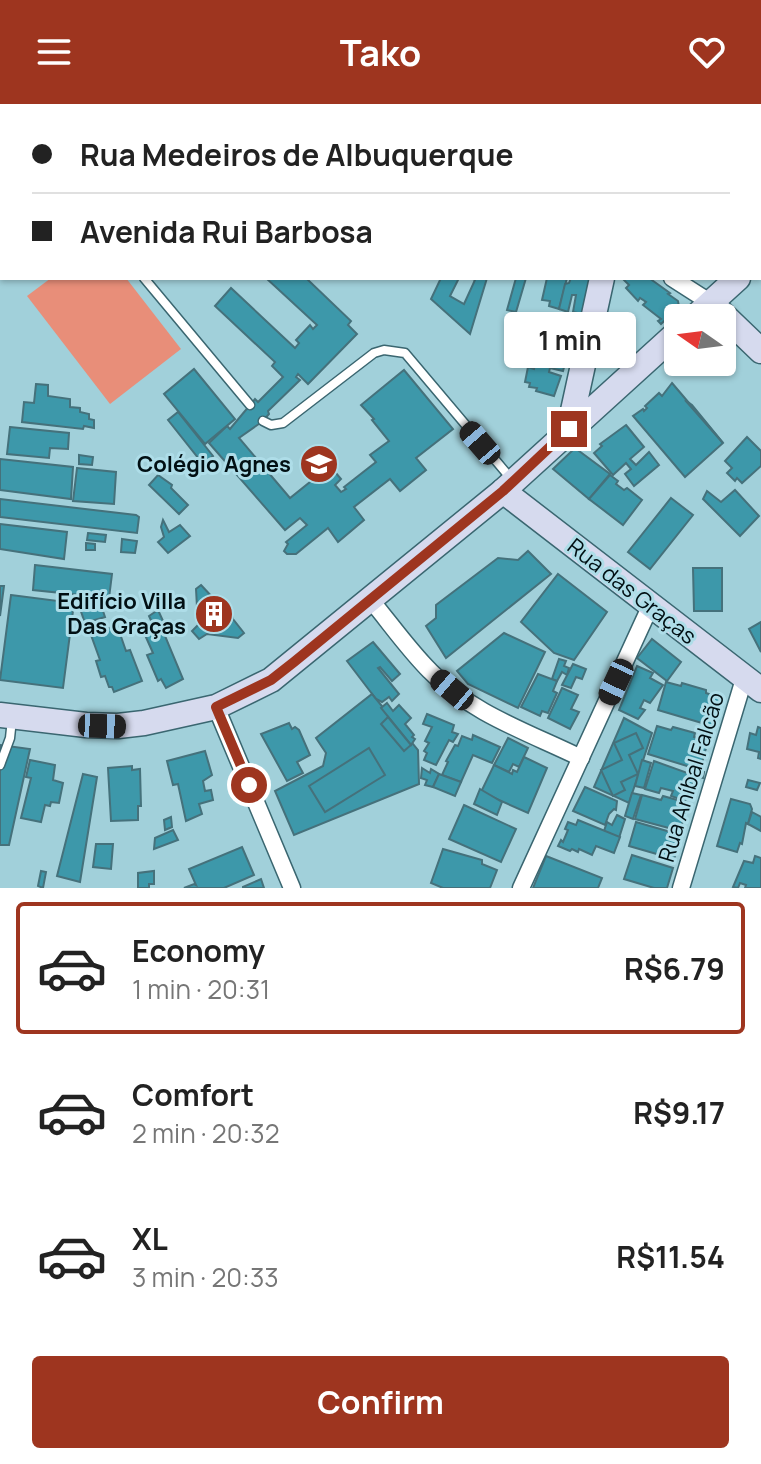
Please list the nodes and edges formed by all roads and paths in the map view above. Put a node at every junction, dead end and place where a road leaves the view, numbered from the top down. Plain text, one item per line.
1 (146, 280) edge
2 (602, 280) edge
3 (674, 280) edge
4 (736, 280) edge
5 (696, 304) edge
6 (709, 304) edge
7 (736, 334) edge
8 (664, 344) edge
9 (761, 351) edge
10 (250, 405) dead end
11 (263, 421) dead end
12 (569, 429) junction
13 (508, 486) junction
14 (370, 599) junction
15 (650, 607) junction
16 (752, 684) edge
17 (216, 707) junction
18 (6, 716) edge
19 (581, 758) junction
20 (0, 765) edge
21 (292, 888) edge
22 (521, 888) edge
23 (681, 888) edge

1 - 10 lane
2 - 12 main road
3 - 5 street
4 - 6 main road
7 - 9 main road
8 - 12 main road
11 - 13 lane
12 - 13 main road
13 - 14 main road
13 - 15 main road, Rua das Graças
14 - 17 main road
14 - 19 street
15 - 16 main road, Rua das Graças
15 - 19 street
16 - 23 street, Rua Aníbal Falcão
17 - 18 main road
17 - 21 street
18 - 20 lane
19 - 22 street

